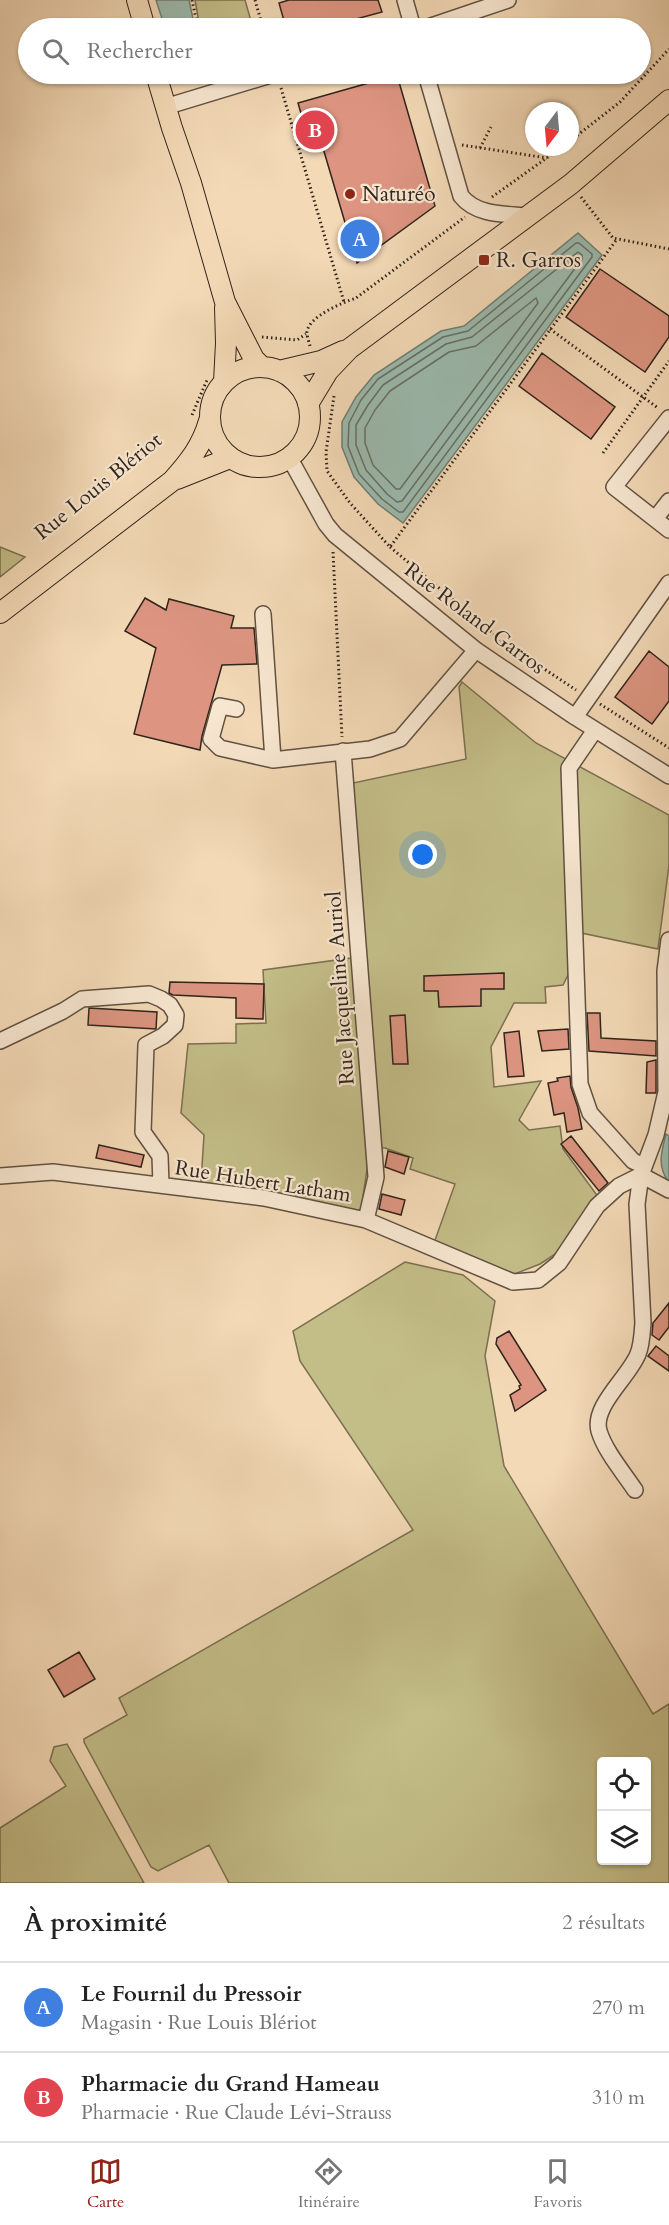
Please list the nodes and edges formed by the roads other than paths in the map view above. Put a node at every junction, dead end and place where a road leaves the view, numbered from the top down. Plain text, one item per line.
1 (137, 0) edge
2 (405, 0) edge
3 (508, 0) edge
4 (142, 18) edge
5 (410, 18) edge
6 (455, 18) edge
7 (159, 84) edge
8 (250, 84) edge
9 (429, 84) edge
10 (669, 100) edge
11 (165, 107) junction
12 (526, 216) junction
13 (225, 302) junction
14 (348, 349) junction
15 (271, 369) junction
16 (217, 378) junction
17 (308, 404) junction
18 (665, 414) edge
19 (200, 421) junction
20 (230, 458) junction
21 (289, 458) junction
22 (172, 481) junction
23 (669, 501) edge
24 (655, 519) junction
25 (669, 530) edge
26 (669, 583) edge
27 (0, 613) edge
28 (263, 614) dead end
29 (476, 650) junction
30 (236, 709) dead end
31 (575, 717) junction
32 (595, 730) junction
33 (343, 751) junction
34 (273, 760) junction
35 (669, 776) edge
36 (669, 940) edge
37 (0, 1041) edge
38 (642, 1171) junction
39 (0, 1176) edge
40 (161, 1185) junction
41 (669, 1190) edge
42 (366, 1220) junction
43 (635, 1490) dead end

1 - 4 main road
2 - 5 street
3 - 6 street
7 - 11 main road
8 - 11 street
9 - 12 street
10 - 12 main road
11 - 13 main road
12 - 14 main road
13 - 15 main road
13 - 16 main road
14 - 15 main road
14 - 17 main road
15 - 16 main road
15 - 17 main road
16 - 19 main road
17 - 21 main road
18 - 24 street
19 - 20 main road
19 - 22 main road, Rue Louis Blériot
20 - 21 main road
20 - 22 main road, Rue Louis Blériot
21 - 29 street, Rue Roland Garros
22 - 27 main road, Rue Louis Blériot
23 - 24 street
24 - 25 street
26 - 31 street
28 - 34 street
29 - 31 street, Rue Roland Garros
29 - 33 street
30 - 34 street
31 - 32 street, Rue Roland Garros
32 - 35 street, Rue Roland Garros
32 - 38 street
33 - 34 street
33 - 42 street, Rue Jacqueline Auriol
36 - 38 street
37 - 40 street
38 - 41 street
38 - 42 street, Rue Hubert Latham
38 - 43 street
39 - 40 street, Rue Hubert Latham
40 - 42 street, Rue Hubert Latham

